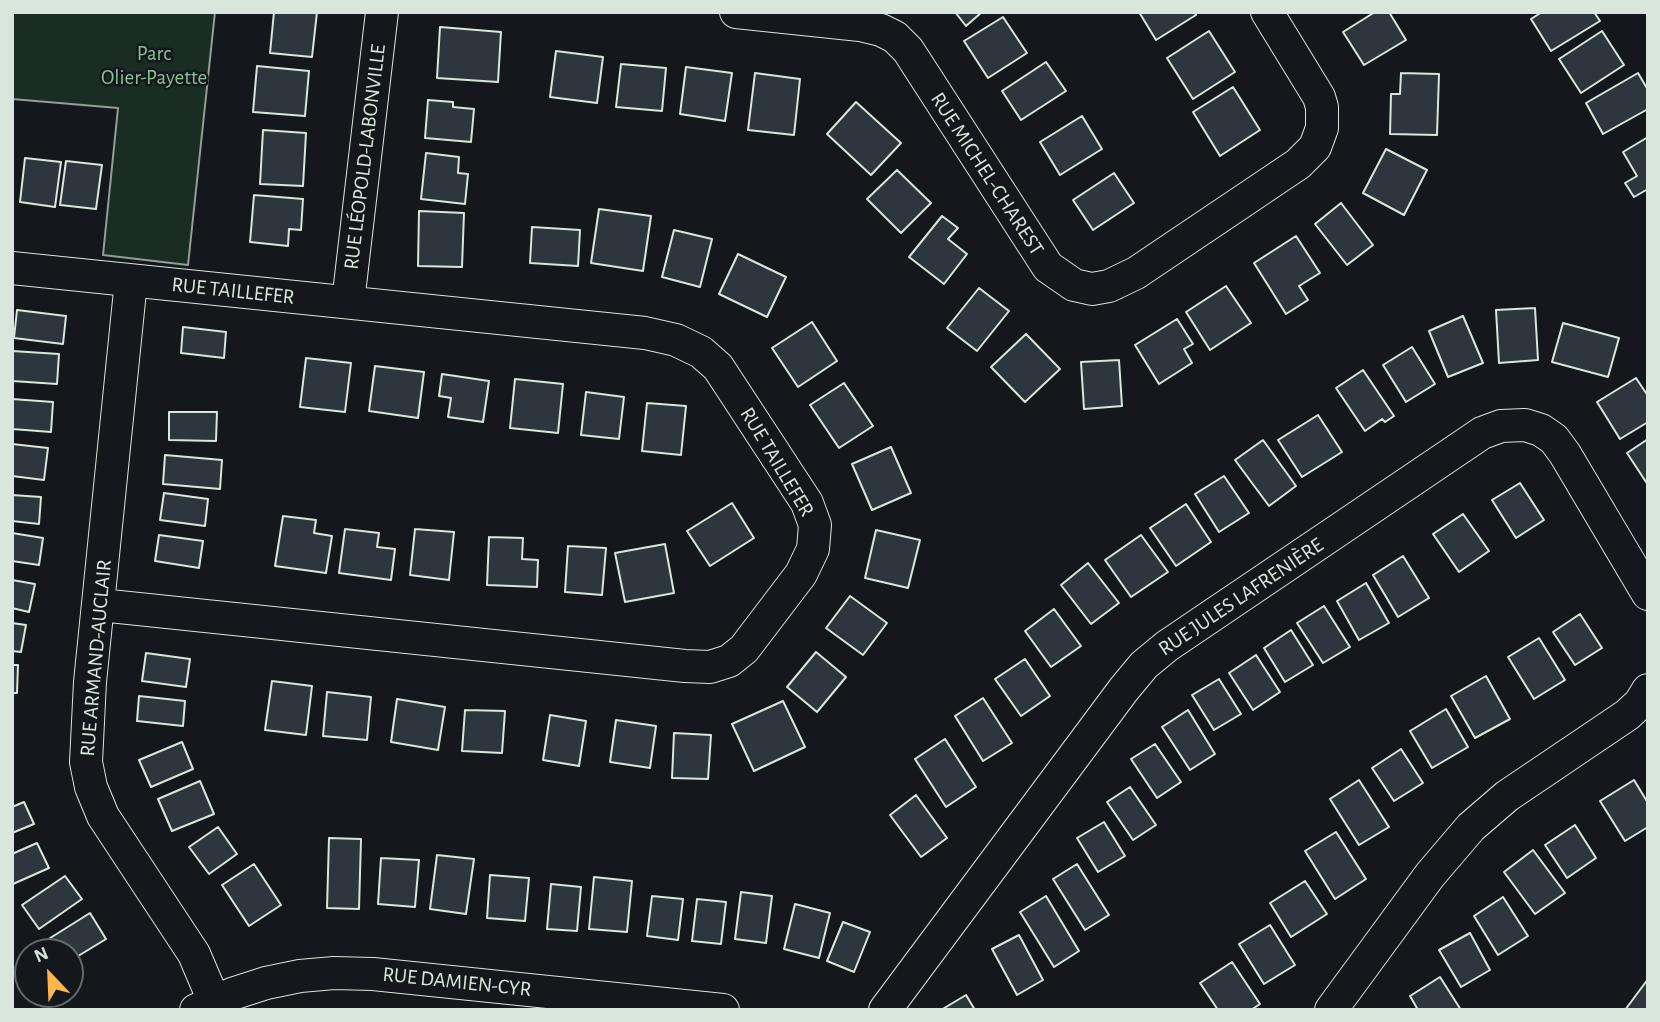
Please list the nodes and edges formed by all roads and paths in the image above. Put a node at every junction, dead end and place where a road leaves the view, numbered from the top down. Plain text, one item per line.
1 (382, 12) edge
2 (736, 12) edge
3 (1266, 12) edge
4 (12, 268) edge
5 (131, 281) junction
6 (348, 302) junction
7 (1648, 593) edge
8 (100, 605) junction
9 (1648, 690) edge
10 (205, 1006) edge
11 (723, 1010) edge
12 (885, 1010) edge
13 (1331, 1010) edge

1 - 6 street, RUE LÉOPOLD-LABONVILLE
2 - 3 street, RUE MICHEL-CHAREST
4 - 5 street, RUE TAILLEFER
5 - 6 street, RUE TAILLEFER
5 - 8 street, RUE ARMAND-AUCLAIR
6 - 8 street, RUE TAILLEFER
7 - 12 street, RUE JULES LAFRENIÈRE
8 - 10 street, RUE ARMAND-AUCLAIR
9 - 13 street
10 - 11 street, RUE DAMIEN-CYR

